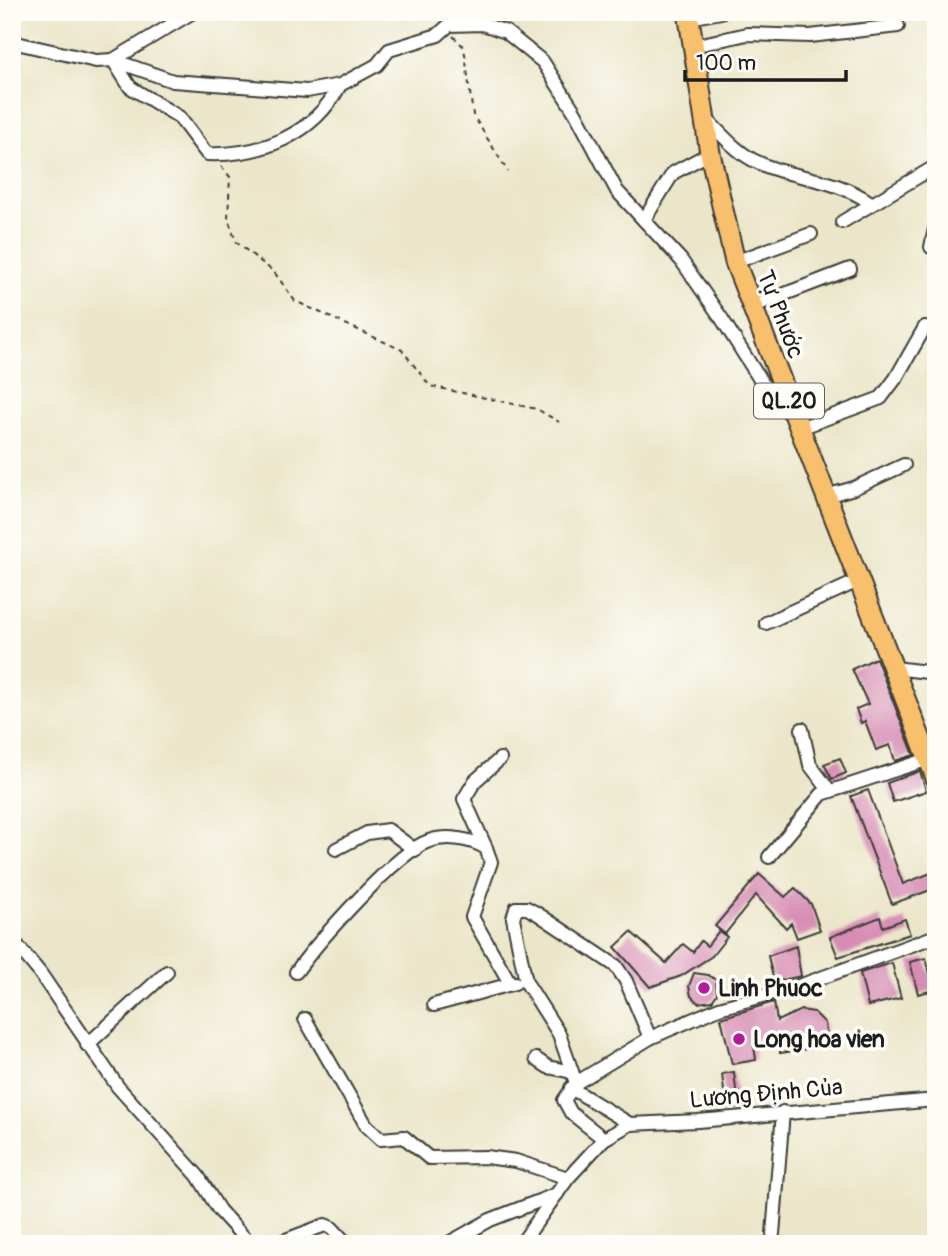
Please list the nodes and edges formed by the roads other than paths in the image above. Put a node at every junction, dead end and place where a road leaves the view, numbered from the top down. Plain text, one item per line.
1 (192, 12) edge
2 (721, 12) edge
3 (688, 15) edge
4 (462, 17) edge
5 (898, 26) dead end
6 (12, 42) edge
7 (693, 46) junction
8 (113, 60) junction
9 (340, 85) junction
10 (704, 116) junction
11 (710, 153) junction
12 (936, 166) edge
13 (871, 203) junction
14 (644, 220) junction
15 (842, 222) dead end
16 (936, 225) edge
17 (811, 234) dead end
18 (936, 247) edge
19 (735, 262) junction
20 (850, 269) dead end
21 (751, 307) junction
22 (925, 327) dead end
23 (798, 423) junction
24 (904, 465) dead end
25 (826, 496) junction
26 (860, 580) junction
27 (766, 623) dead end
28 (894, 668) junction
29 (936, 673) edge
30 (802, 729) dead end
31 (500, 759) dead end
32 (929, 759) junction
33 (936, 778) edge
34 (829, 790) junction
35 (486, 848) junction
36 (336, 849) dead end
37 (415, 850) junction
38 (769, 857) dead end
39 (936, 936) edge
40 (12, 939) edge
41 (167, 972) dead end
42 (296, 972) dead end
43 (526, 982) junction
44 (510, 984) junction
45 (434, 1005) dead end
46 (305, 1019) dead end
47 (650, 1038) junction
48 (87, 1045) junction
49 (536, 1059) dead end
50 (573, 1081) junction
51 (936, 1100) edge
52 (783, 1112) junction
53 (630, 1124) junction
54 (604, 1139) junction
55 (568, 1178) junction
56 (557, 1194) junction
57 (773, 1234) dead end
58 (250, 1244) edge
59 (275, 1244) edge
60 (347, 1244) edge
61 (447, 1244) edge
62 (520, 1244) edge

1 - 8 street
2 - 3 street
3 - 7 highway, Tự Phước / QL.20
4 - 9 street
4 - 14 street
5 - 7 street
6 - 8 street
7 - 10 highway, Tự Phước / QL.20
8 - 9 street
8 - 9 street
10 - 11 highway, Tự Phước / QL.20
10 - 13 street
11 - 14 street
11 - 19 highway, Tự Phước / QL.20
12 - 13 street
13 - 15 street
14 - 23 street
16 - 18 street
17 - 19 street
19 - 21 highway, Tự Phước / QL.20
20 - 21 street
21 - 23 highway, Tự Phước / QL.20
22 - 23 street
23 - 25 highway, Tự Phước / QL.20
24 - 25 street
25 - 26 highway, Tự Phước / QL.20
26 - 27 street
26 - 28 highway, Tự Phước / QL.20
28 - 29 street
28 - 32 highway, Tự Phước / QL.20
30 - 34 street
31 - 35 street
32 - 33 highway, Tự Phước / QL.20
32 - 34 street
34 - 38 street
35 - 37 street
35 - 44 street
36 - 37 street
37 - 42 street
39 - 47 street
40 - 48 street
41 - 48 street
43 - 44 street
43 - 47 street
43 - 50 street
44 - 45 street
46 - 55 street
47 - 50 street
48 - 58 street
49 - 50 street
50 - 53 street
50 - 54 street
51 - 52 street, Lương Định Của
52 - 53 street, Lương Định Của
52 - 57 street
53 - 54 street, Lương Định Của
54 - 55 street, Lương Định Của
55 - 56 street, Lương Định Của
56 - 61 street
56 - 62 street, Lương Định Của
59 - 60 street

